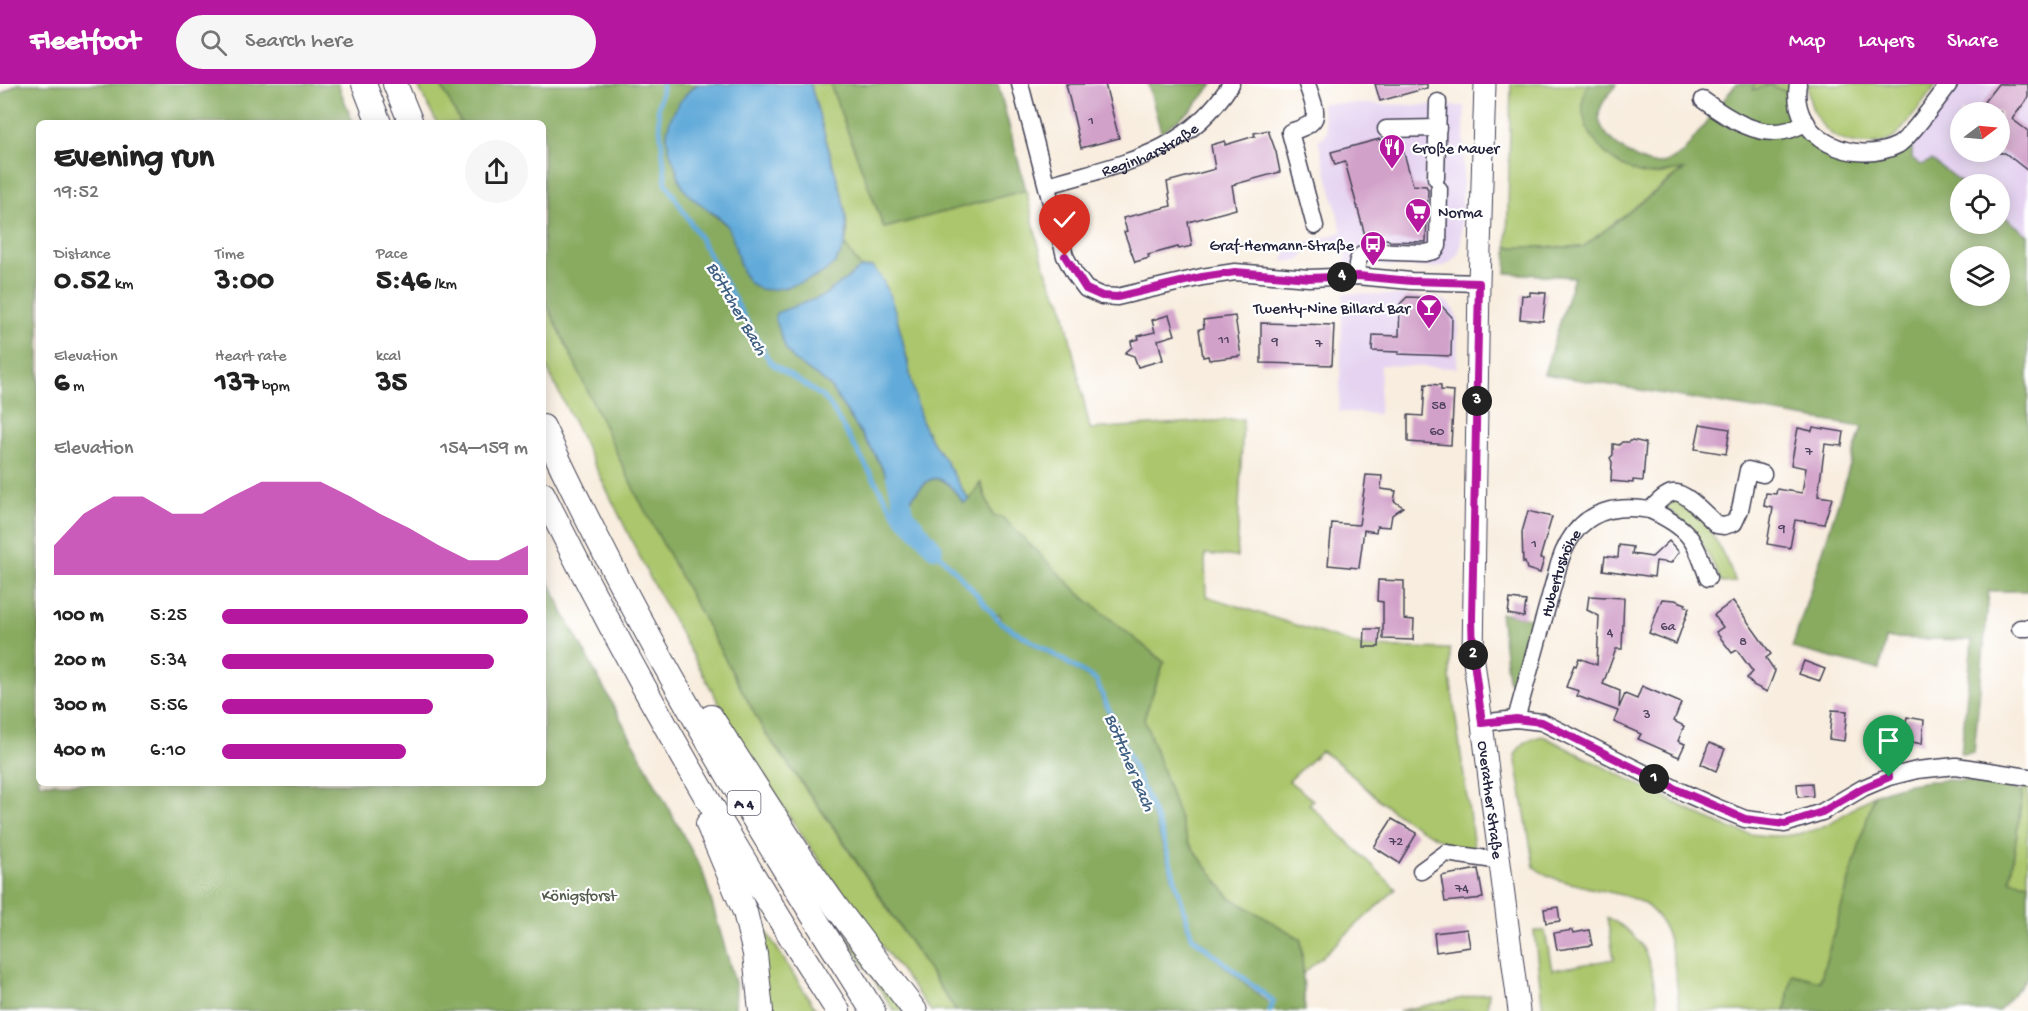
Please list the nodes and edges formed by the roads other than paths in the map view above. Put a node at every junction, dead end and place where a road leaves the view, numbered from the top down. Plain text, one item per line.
1 (364, 84) edge
2 (395, 84) edge
3 (1020, 84) edge
4 (1231, 84) edge
5 (1307, 84) edge
6 (1485, 84) edge
7 (1798, 84) edge
8 (1949, 84) edge
9 (1703, 100) dead end
10 (1438, 102) dead end
11 (379, 120) edge
12 (410, 120) edge
13 (1807, 123) junction
14 (1438, 128) junction
15 (1386, 129) dead end
16 (1047, 184) junction
17 (1315, 226) dead end
18 (1358, 276) junction
19 (1479, 283) junction
20 (546, 432) edge
21 (1763, 474) dead end
22 (546, 500) edge
23 (1650, 510) junction
24 (1708, 578) dead end
25 (623, 589) junction
26 (1516, 719) junction
27 (1482, 723) junction
28 (670, 736) junction
29 (2028, 777) edge
30 (1501, 861) junction
31 (1421, 871) dead end
32 (761, 1011) edge
33 (838, 1011) edge
34 (873, 1011) edge
35 (915, 1011) edge
36 (1519, 1011) edge

1 - 11 highway
2 - 12 highway
3 - 16 street
4 - 16 street, Reginharstraße
5 - 17 street
6 - 19 main road, Overather Straße
7 - 13 street
8 - 13 street
9 - 13 street
10 - 14 street
14 - 15 street
14 - 18 street
16 - 18 street
18 - 19 street
19 - 27 main road, Overather Straße
20 - 25 highway, A 4
21 - 23 street
22 - 28 highway, A 4
23 - 24 street
23 - 26 street, Hubertushöhe
25 - 34 highway, A 4
25 - 35 highway
26 - 27 street
26 - 29 street
27 - 30 main road, Overather Straße
28 - 32 highway
28 - 33 highway, A 4
30 - 31 street
30 - 36 main road, Overather Straße

